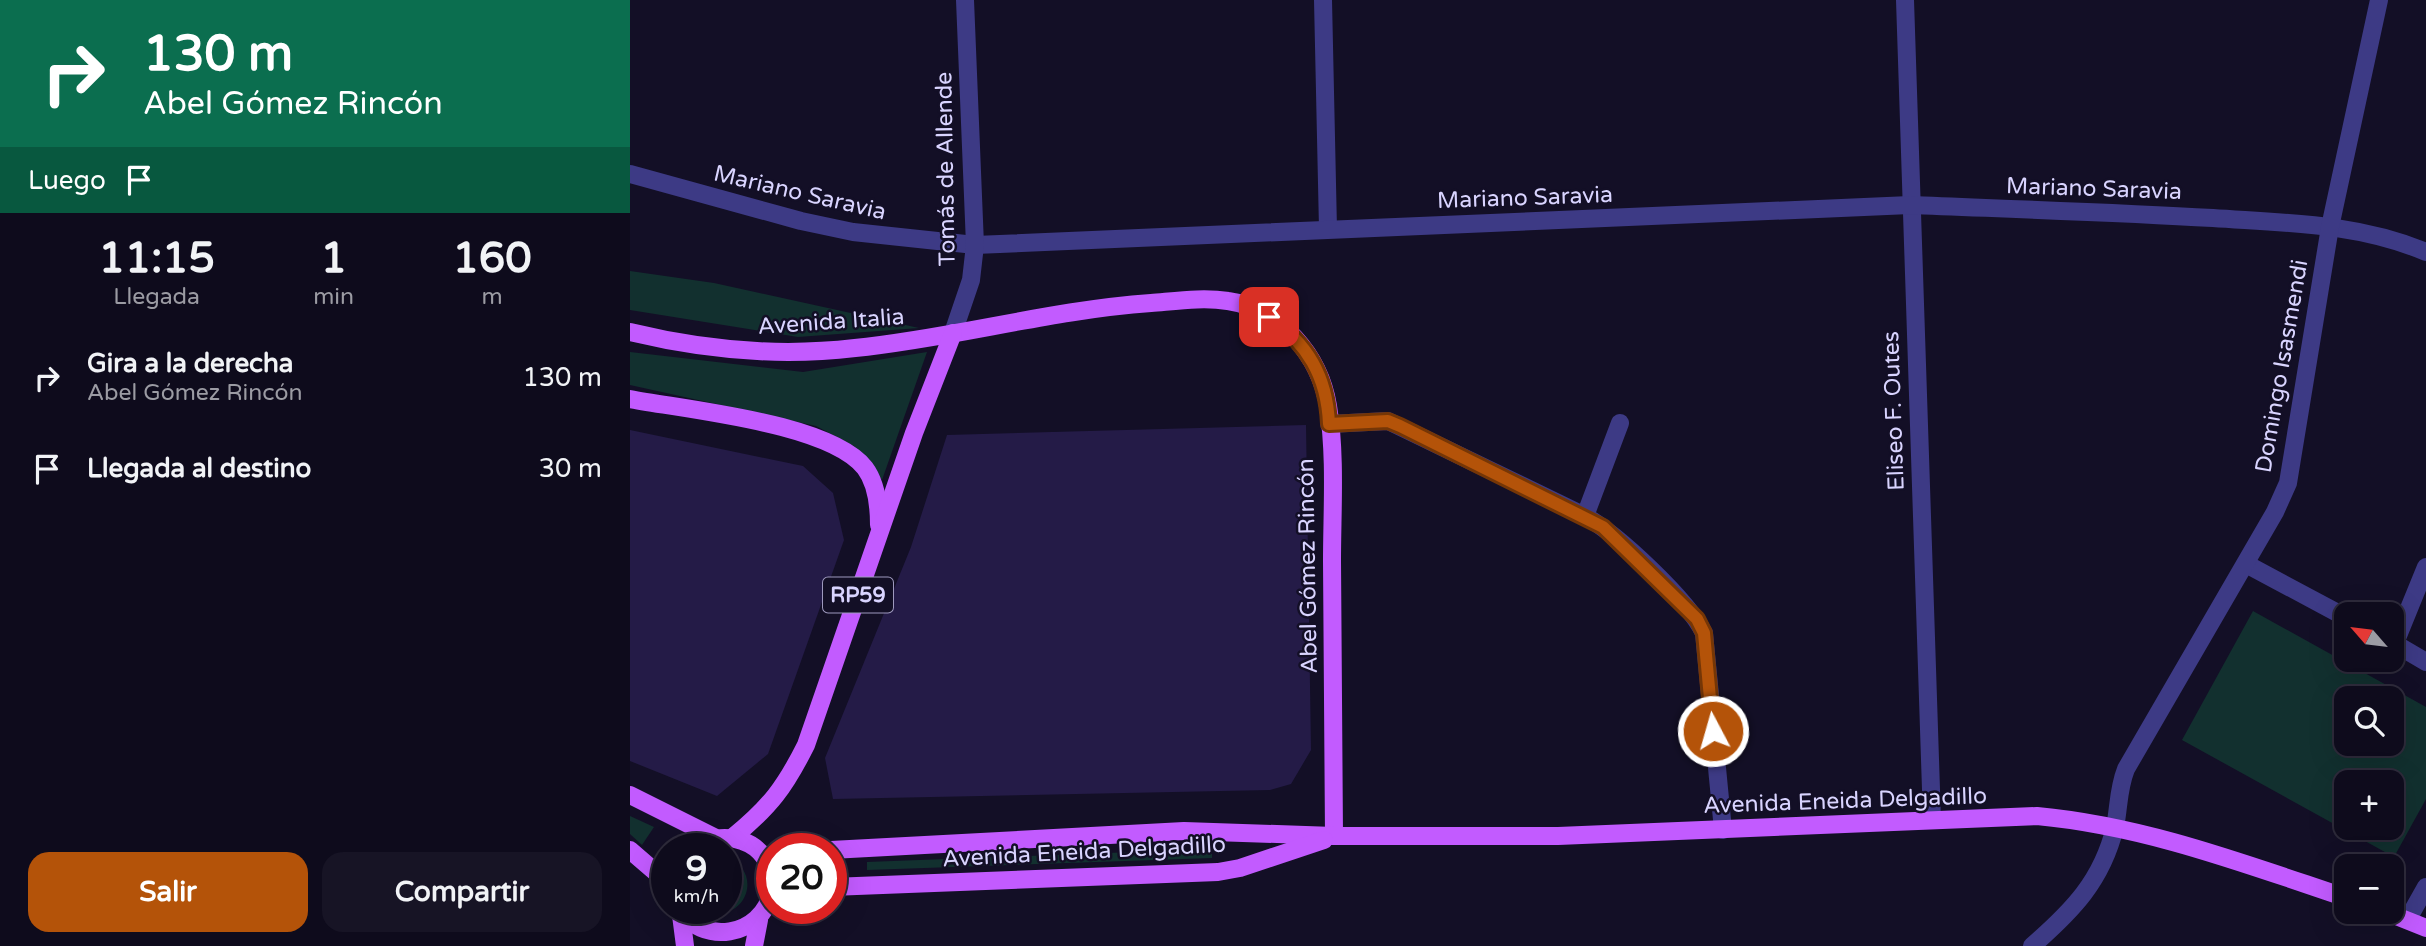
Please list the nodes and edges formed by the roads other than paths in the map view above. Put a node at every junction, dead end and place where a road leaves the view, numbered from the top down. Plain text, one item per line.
1 (965, 0) edge
2 (1323, 0) edge
3 (1905, 0) edge
4 (2379, 0) edge
5 (630, 174) edge
6 (1910, 205) junction
7 (2330, 227) junction
8 (1328, 229) junction
9 (975, 245) junction
10 (2426, 253) edge
11 (1269, 317) joint
12 (630, 332) edge
13 (953, 333) junction
14 (630, 400) edge
15 (1620, 423) dead end
16 (1329, 424) junction
17 (1585, 516) junction
18 (879, 535) junction
19 (2246, 564) junction
20 (2426, 567) edge
21 (2334, 611) edge
22 (2404, 619) edge
23 (2404, 649) edge
24 (2426, 662) edge
25 (630, 795) edge
26 (1932, 820) junction
27 (2115, 827) junction
28 (1723, 830) junction
29 (706, 833) edge
30 (738, 833) edge
31 (1334, 836) junction
32 (742, 841) edge
33 (754, 847) joint
34 (847, 849) edge
35 (630, 850) edge
36 (756, 850) edge
37 (651, 868) edge
38 (847, 886) edge
39 (2426, 887) edge
40 (2334, 894) edge
41 (2404, 918) edge
42 (2408, 919) junction
43 (756, 921) edge
44 (682, 924) edge
45 (693, 924) edge
46 (762, 924) edge
47 (2426, 928) edge
48 (685, 946) edge
49 (754, 946) edge
50 (2032, 946) edge

1 - 9 street, Tomás de Allende
2 - 8 street
3 - 6 street, Eliseo F. Outes
4 - 7 street, Domingo Isasmendi
5 - 9 street, Mariano Saravia
6 - 7 street, Mariano Saravia
6 - 8 street, Mariano Saravia
6 - 26 street, Eliseo F. Outes
7 - 10 street, Mariano Saravia
7 - 19 street, Domingo Isasmendi
8 - 9 street, Mariano Saravia
9 - 13 street, Tomás de Allende
11 - 13 main road, Avenida Italia
11 - 16 main road, Abel Gómez Rincón
12 - 13 main road, Avenida Italia
13 - 18 main road, RP59
14 - 18 main road, RP59
15 - 17 street
16 - 17 street
16 - 31 main road, Abel Gómez Rincón
17 - 28 street
18 - 30 main road, RP59
19 - 21 street
19 - 27 street, Domingo Isasmendi
20 - 22 street
23 - 24 street
25 - 29 main road
26 - 27 main road, Avenida Eneida Delgadillo
26 - 28 main road, Avenida Eneida Delgadillo
27 - 40 main road, Avenida Eneida Delgadillo
27 - 50 street, Domingo Isasmendi
28 - 31 main road, Avenida Eneida Delgadillo
31 - 34 main road, Avenida Eneida Delgadillo
31 - 38 main road, Avenida Eneida Delgadillo
32 - 33 main road
33 - 36 main road
35 - 37 main road
39 - 42 street
41 - 42 main road
42 - 47 main road
43 - 45 main road
44 - 48 main road
46 - 49 main road

